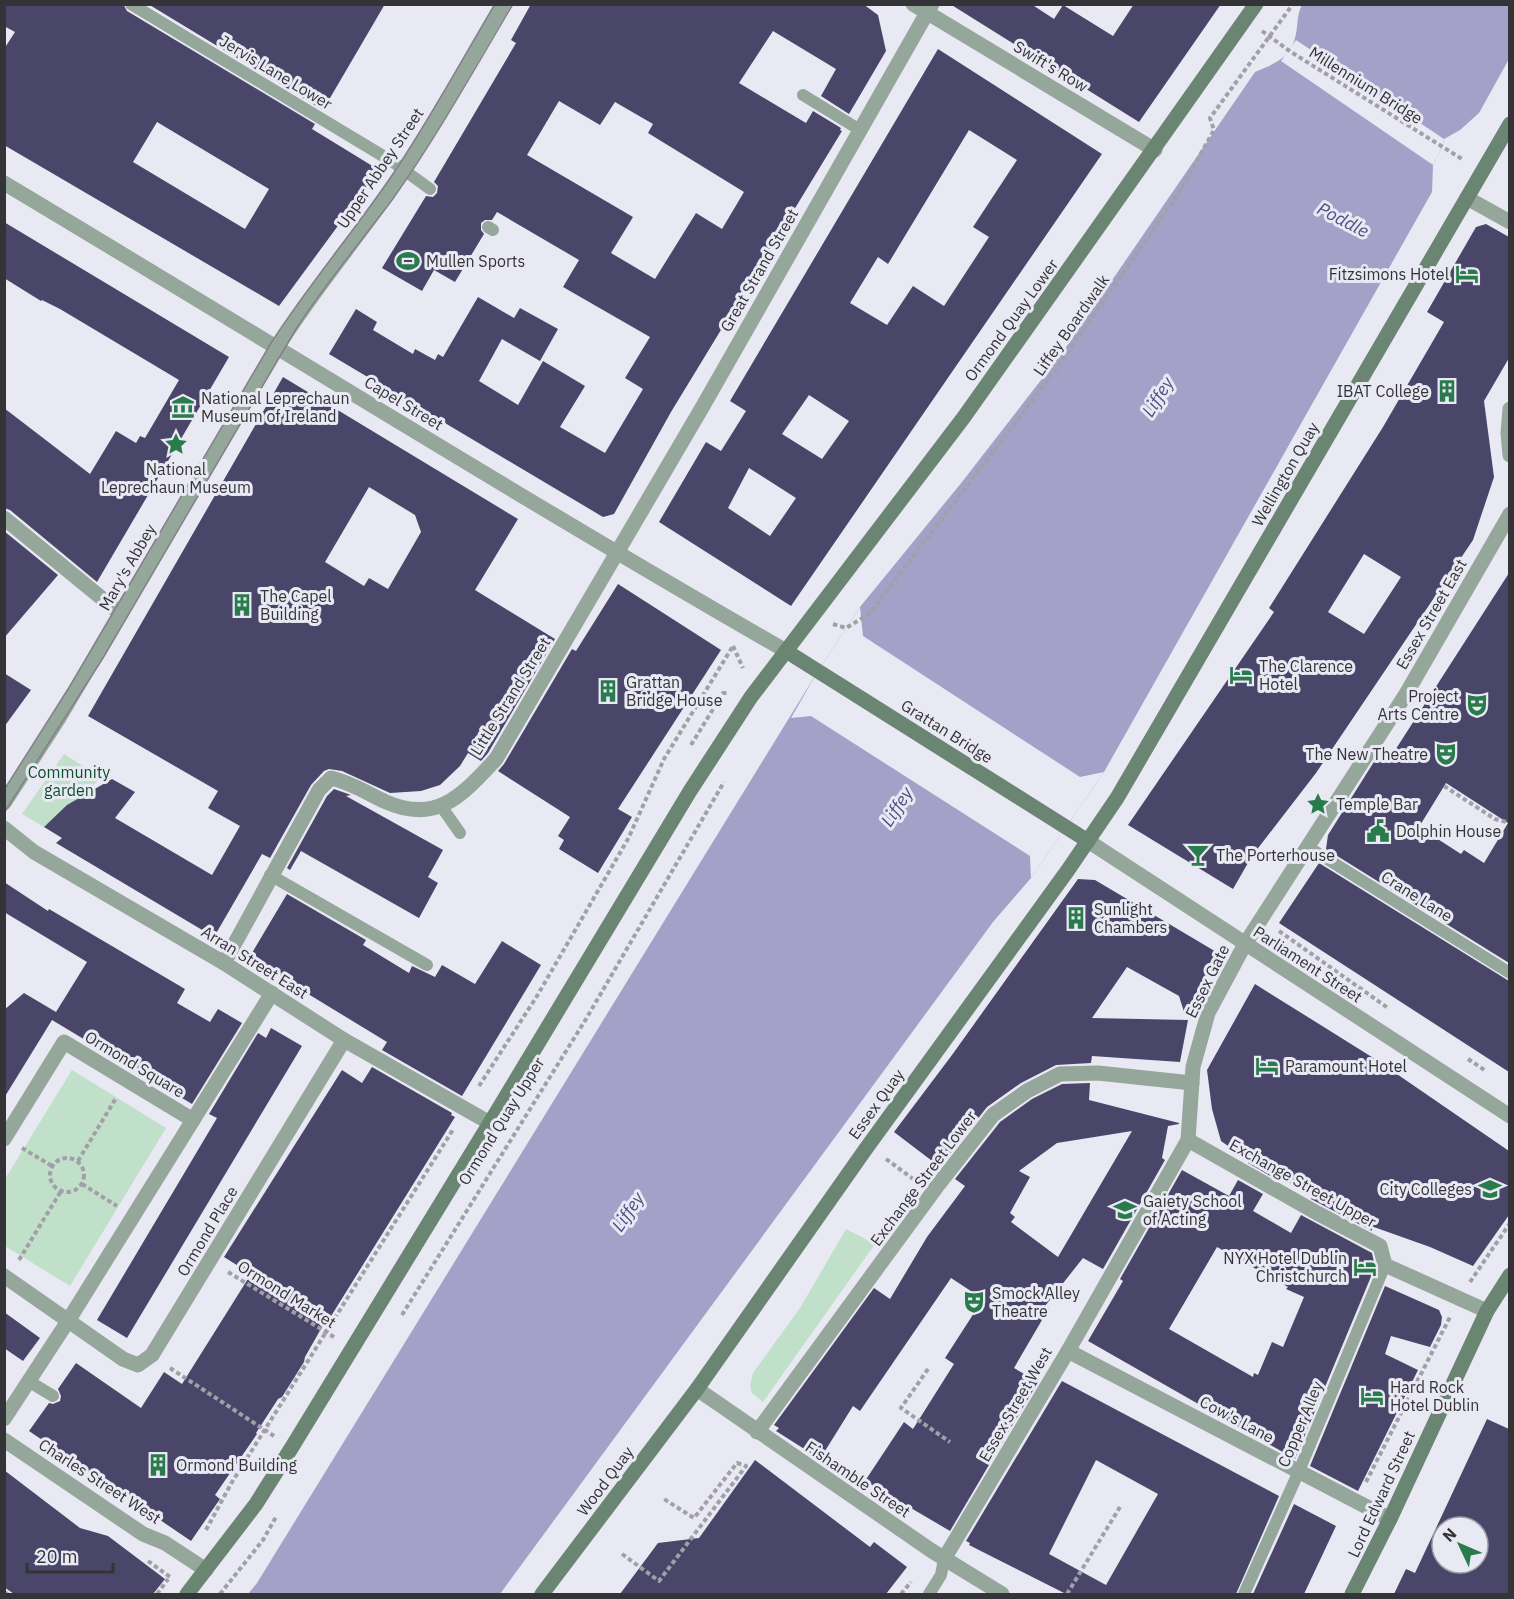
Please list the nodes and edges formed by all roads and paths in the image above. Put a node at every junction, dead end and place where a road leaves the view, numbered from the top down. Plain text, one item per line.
1 (131, 4) edge
2 (914, 4) edge
3 (1257, 4) edge
4 (1293, 4) edge
5 (503, 5) edge
6 (930, 9) edge
7 (1270, 37) junction
8 (803, 95) dead end
9 (1509, 124) edge
10 (860, 130) junction
11 (1155, 150) junction
12 (1462, 159) dead end
13 (404, 170) junction
14 (4, 183) edge
15 (430, 189) dead end
16 (1467, 198) junction
17 (1509, 222) edge
18 (278, 346) junction
19 (1509, 409) edge
20 (1509, 433) edge
21 (1509, 455) edge
22 (1509, 514) edge
23 (4, 518) edge
24 (616, 554) junction
25 (120, 614) junction
26 (831, 624) dead end
27 (728, 638) dead end
28 (733, 645) junction
29 (786, 651) junction
30 (743, 668) dead end
31 (730, 774) dead end
32 (1444, 786) dead end
33 (4, 803) edge
34 (441, 806) junction
35 (1509, 823) edge
36 (4, 828) edge
37 (460, 833) dead end
38 (1088, 841) junction
39 (1308, 847) junction
40 (270, 875) junction
41 (1270, 925) dead end
42 (1245, 944) junction
43 (224, 963) junction
44 (427, 965) dead end
45 (1509, 973) edge
46 (272, 993) junction
47 (1397, 1014) dead end
48 (344, 1040) junction
49 (1465, 1058) dead end
50 (1492, 1076) dead end
51 (128, 1080) junction
52 (1192, 1083) junction
53 (478, 1086) dead end
54 (1509, 1116) edge
55 (459, 1119) dead end
56 (193, 1120) junction
57 (490, 1123) junction
58 (5, 1138) edge
59 (1188, 1140) junction
60 (868, 1146) junction
61 (78, 1161) junction
62 (52, 1166) junction
63 (82, 1184) junction
64 (61, 1191) junction
65 (932, 1194) junction
66 (134, 1216) junction
67 (1509, 1223) edge
68 (210, 1261) junction
69 (1385, 1265) junction
70 (1509, 1275) edge
71 (6, 1277) edge
72 (1460, 1299) junction
73 (1487, 1311) junction
74 (398, 1321) dead end
75 (68, 1322) junction
76 (326, 1332) junction
77 (351, 1348) junction
78 (1068, 1350) junction
79 (152, 1355) junction
80 (928, 1370) dead end
81 (30, 1382) junction
82 (697, 1389) junction
83 (53, 1396) dead end
84 (4, 1419) edge
85 (265, 1430) junction
86 (757, 1432) junction
87 (4, 1440) edge
88 (950, 1442) dead end
89 (292, 1447) junction
90 (1299, 1471) junction
91 (664, 1499) dead end
92 (1356, 1501) junction
93 (1120, 1507) dead end
94 (281, 1510) dead end
95 (1390, 1520) junction
96 (204, 1535) dead end
97 (622, 1554) dead end
98 (944, 1559) junction
99 (206, 1570) junction
100 (170, 1577) dead end
101 (157, 1594) edge
102 (187, 1594) edge
103 (220, 1594) edge
104 (542, 1594) edge
105 (929, 1594) edge
106 (1002, 1594) edge
107 (1067, 1594) edge
108 (1244, 1594) edge
109 (1352, 1594) edge

1 - 13 lane, Jervis Lane Lower
2 - 6 street, Swift's Row
3 - 11 main road, Ormond Quay Lower
4 - 7 path, Liffey Boardwalk
5 - 13 street, Upper Abbey Street
6 - 10 street, Great Strand Street
6 - 11 street, Swift's Row
7 - 12 path, Millennium Bridge
7 - 26 path, Liffey Boardwalk
8 - 10 lane
9 - 16 main road, Wellington Quay
10 - 24 street, Great Strand Street
11 - 29 main road, Ormond Quay Lower
13 - 15 lane, Jervis Lane Lower
13 - 18 street, Upper Abbey Street
14 - 18 street, Capel Street
16 - 17 street
16 - 38 main road, Wellington Quay
18 - 24 street, Capel Street
18 - 25 street, Mary's Abbey
19 - 20 street
20 - 21 street
22 - 39 street, Essex Street East
23 - 25 street
24 - 29 street, Capel Street
24 - 34 street, Little Strand Street
25 - 33 street, Mary's Abbey
27 - 28 path
28 - 30 path
28 - 53 path
29 - 38 main road, Grattan Bridge
29 - 57 main road, Ormond Quay Upper
31 - 74 path, Ormond Quay Upper
32 - 35 path
34 - 37 lane
34 - 40 street, Little Strand Street
36 - 43 street, Arran Street East
38 - 42 street, Parliament Street
38 - 60 main road, Essex Quay
39 - 42 street, Essex Street East
39 - 45 lane, Crane Lane
40 - 43 street, Little Strand Street
40 - 44 lane
41 - 47 path
42 - 52 street, Essex Gate
42 - 54 street, Parliament Street
43 - 46 street, Arran Street East
46 - 48 street, Arran Street East
46 - 56 street, Ormond Square
48 - 57 street, Arran Street East
48 - 68 street, Ormond Place
49 - 50 path
51 - 56 street, Ormond Square
51 - 58 street, Ormond Square
51 - 61 path
52 - 59 street, Essex Gate
52 - 65 street, Exchange Street Lower
55 - 76 path
56 - 66 street, Ormond Square
57 - 77 main road, Ormond Quay Upper
58 - 62 path
59 - 69 street, Exchange Street Upper
59 - 78 street, Essex Street West
60 - 65 path
60 - 82 main road, Essex Quay
61 - 62 path
61 - 63 path
62 - 64 path
63 - 64 path
63 - 66 path
64 - 71 path
65 - 86 street, Exchange Street Lower
66 - 75 street, Ormond Square
67 - 72 path
68 - 76 path, Ormond Market
68 - 79 street, Ormond Place
69 - 72 street
69 - 90 lane, Copper Alley
70 - 73 main road, Lord Edward Street
71 - 75 street
72 - 73 street
72 - 92 path
73 - 95 main road, Lord Edward Street
75 - 79 street
75 - 81 street, Ormond Square
76 - 77 path, Ormond Market
76 - 85 path
77 - 89 main road, Ormond Quay Upper
78 - 90 street, Cow's Lane
78 - 98 street, Essex Street West
79 - 85 path
80 - 88 path
81 - 83 lane
81 - 84 street, Ormond Square
82 - 86 street, Fishamble Street
82 - 104 main road, Wood Quay
85 - 89 path
85 - 96 path
86 - 98 street, Fishamble Street
87 - 99 street, Charles Street West
89 - 99 main road, Ormond Quay Upper
90 - 92 street, Cow's Lane
90 - 108 lane, Copper Alley
91 - 97 path
92 - 95 street, Cow's Lane
93 - 107 path
94 - 103 path
95 - 109 main road, Lord Edward Street
98 - 105 lane
98 - 106 street, Fishamble Street
99 - 102 main road, Ormond Quay Upper
100 - 101 path

